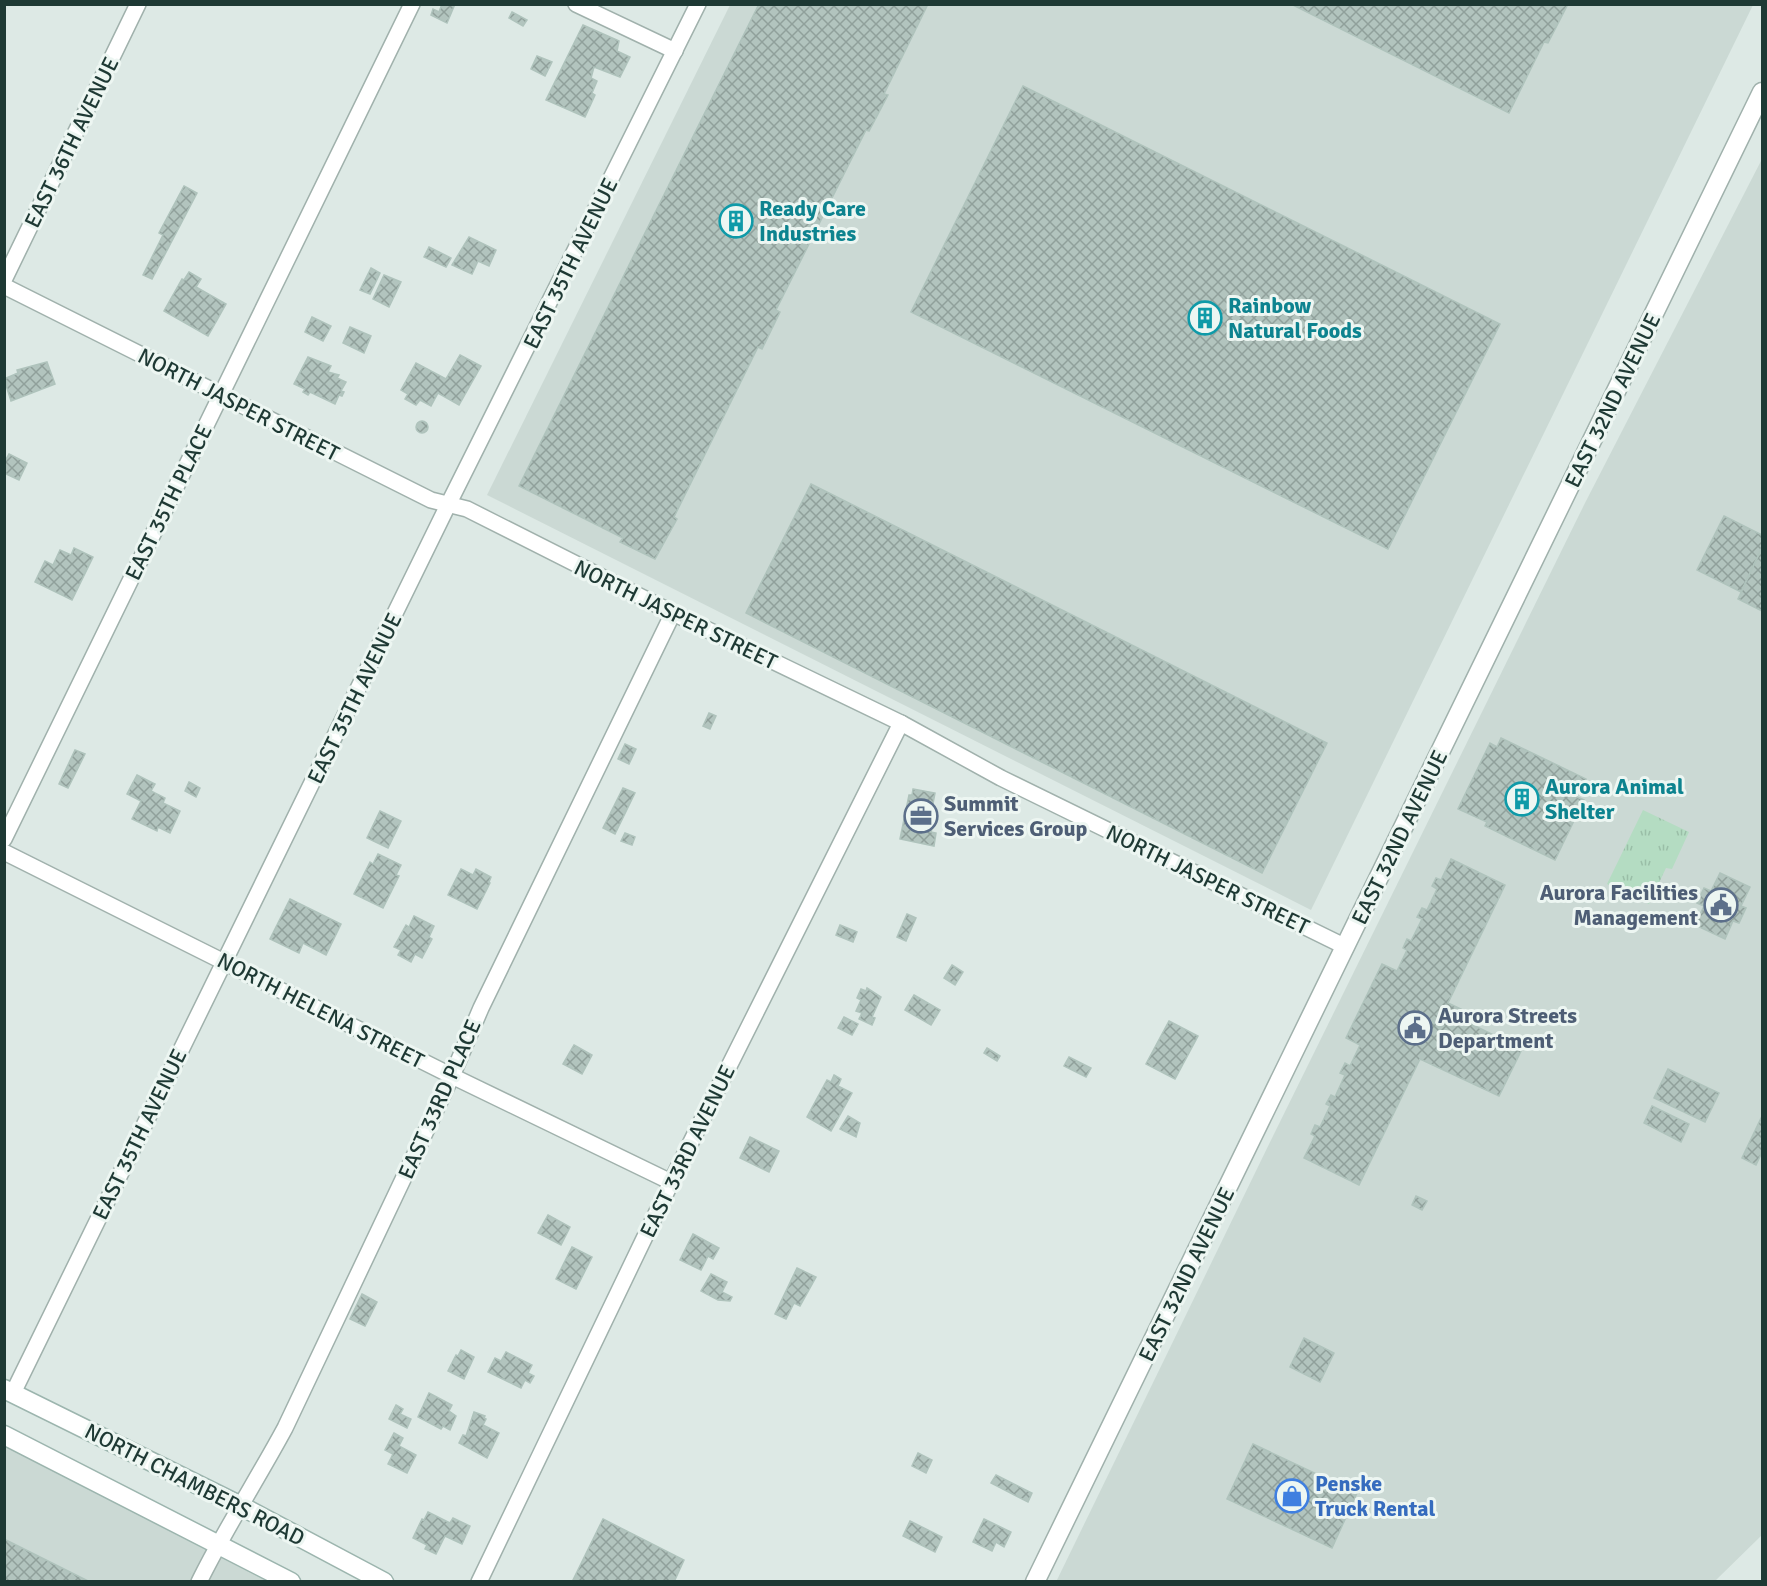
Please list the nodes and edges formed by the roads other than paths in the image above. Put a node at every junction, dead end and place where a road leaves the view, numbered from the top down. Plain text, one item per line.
1 (138, 4) edge
2 (412, 4) edge
3 (576, 4) edge
4 (698, 4) edge
5 (675, 51) junction
6 (1762, 92) edge
7 (4, 280) edge
8 (4, 286) edge
9 (220, 396) junction
10 (448, 505) junction
11 (673, 613) junction
12 (901, 723) junction
13 (4, 839) edge
14 (4, 852) edge
15 (1346, 947) junction
16 (224, 961) junction
17 (452, 1076) junction
18 (671, 1182) junction
19 (9, 1391) edge
20 (4, 1435) edge
21 (241, 1506) junction
22 (218, 1544) junction
23 (199, 1581) edge
24 (291, 1581) edge
25 (384, 1581) edge
26 (478, 1581) edge
27 (1035, 1581) edge

1 - 7 street, EAST 36TH AVENUE
2 - 9 street, EAST 35TH PLACE
3 - 5 street
4 - 5 street, EAST 35TH AVENUE
5 - 10 street, EAST 35TH AVENUE
6 - 15 street, EAST 32ND AVENUE
8 - 9 street, NORTH JASPER STREET
9 - 10 street, NORTH JASPER STREET
9 - 13 street, EAST 35TH PLACE
10 - 11 street, NORTH JASPER STREET
10 - 16 street, EAST 35TH AVENUE
11 - 12 street, NORTH JASPER STREET
11 - 17 street, EAST 33RD PLACE
12 - 15 street, NORTH JASPER STREET
12 - 18 street, EAST 33RD AVENUE
14 - 16 street, NORTH HELENA STREET
15 - 27 street, EAST 32ND AVENUE
16 - 17 street, NORTH HELENA STREET
16 - 19 street, EAST 35TH AVENUE
17 - 18 street, NORTH HELENA STREET
17 - 21 street, EAST 33RD PLACE
18 - 26 street, EAST 33RD AVENUE
19 - 21 street, NORTH CHAMBERS ROAD
20 - 22 street, NORTH CHAMBERS ROAD
21 - 22 street, EAST 33RD PLACE
21 - 25 street, NORTH CHAMBERS ROAD
22 - 23 street, EAST 33RD PLACE
22 - 24 street, NORTH CHAMBERS ROAD

